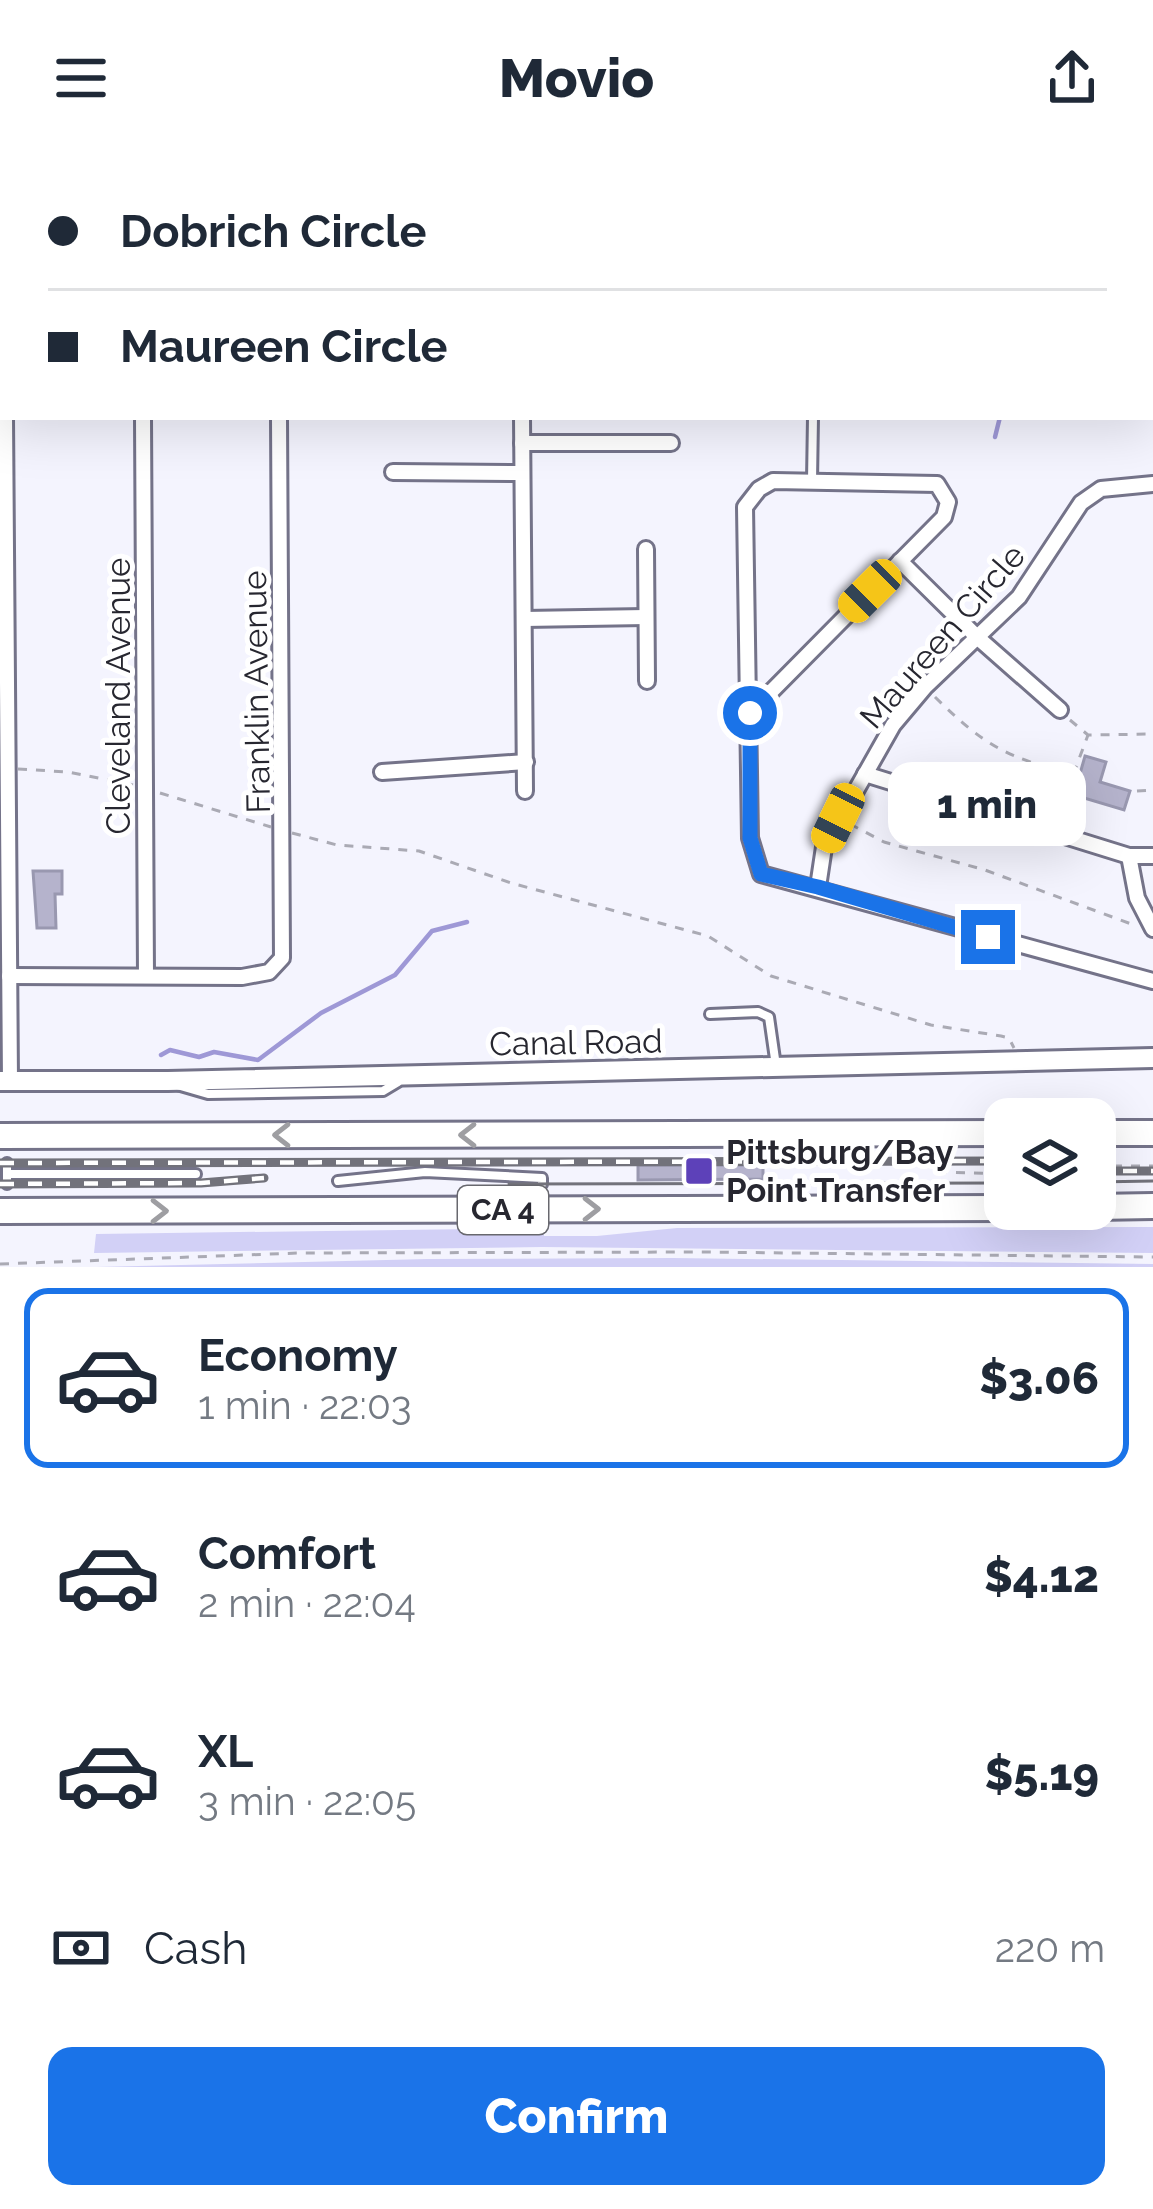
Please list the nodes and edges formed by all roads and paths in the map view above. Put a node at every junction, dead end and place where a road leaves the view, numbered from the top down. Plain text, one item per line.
1 (4, 420) edge
2 (142, 420) edge
3 (280, 420) edge
4 (522, 420) edge
5 (813, 420) edge
6 (522, 442) junction
7 (671, 442) dead end
8 (393, 472) dead end
9 (522, 473) junction
10 (812, 482) junction
11 (1153, 484) edge
12 (646, 549) dead end
13 (900, 561) junction
14 (646, 617) junction
15 (524, 619) junction
16 (977, 637) junction
17 (647, 681) dead end
18 (925, 687) junction
19 (1060, 710) joint
20 (750, 713) junction
21 (1088, 734) junction
22 (1153, 734) edge
23 (526, 762) junction
24 (9, 769) junction
25 (382, 772) dead end
26 (865, 774) junction
27 (1073, 775) junction
28 (145, 788) junction
29 (1153, 790) edge
30 (525, 791) dead end
31 (1137, 791) dead end
32 (838, 818) junction
33 (284, 831) junction
34 (1057, 832) junction
35 (1130, 856) junction
36 (1153, 856) edge
37 (818, 887) junction
38 (1133, 925) dead end
39 (1153, 929) edge
40 (9, 976) junction
41 (146, 976) junction
42 (1153, 981) edge
43 (710, 1014) dead end
44 (1153, 1058) edge
45 (1016, 1062) junction
46 (776, 1067) junction
47 (409, 1076) junction
48 (5, 1081) edge
49 (168, 1081) junction
50 (269, 1093) junction
51 (269, 1105) dead end
52 (984, 1133) edge
53 (1116, 1133) edge
54 (1153, 1133) edge
55 (1, 1135) edge
56 (1116, 1166) edge
57 (1153, 1166) edge
58 (938, 1172) dead end
59 (984, 1173) edge
60 (7, 1174) dead end
61 (196, 1174) dead end
62 (338, 1181) dead end
63 (542, 1184) dead end
64 (1116, 1207) edge
65 (1153, 1207) edge
66 (984, 1208) edge
67 (0, 1211) edge
68 (111, 1211) junction
69 (0, 1222) edge
70 (1153, 1257) edge
71 (0, 1264) edge

1 - 24 street
2 - 28 street, Cleveland Avenue
3 - 33 street, Franklin Avenue
4 - 6 street
5 - 10 lane
6 - 7 street
6 - 9 street
8 - 9 street
9 - 15 street
10 - 13 street
10 - 20 street
11 - 16 street, Maureen Circle
12 - 14 street
13 - 16 street
13 - 20 street
14 - 15 street
14 - 17 street
15 - 23 street
16 - 18 street, Maureen Circle
16 - 19 street
18 - 26 street, Maureen Circle
18 - 27 path
19 - 21 path
20 - 37 street
21 - 22 path
21 - 27 path
23 - 25 street
23 - 30 street
24 - 28 path
24 - 40 street
26 - 32 street, Maureen Circle
26 - 34 street
27 - 34 path
28 - 33 path
28 - 41 street, Cleveland Avenue
29 - 31 path
32 - 37 street, Maureen Circle
32 - 38 path
33 - 41 street, Franklin Avenue
33 - 45 path
34 - 35 street
35 - 36 street
35 - 39 street
37 - 42 street
40 - 41 street
40 - 48 street
43 - 46 lane
44 - 45 street, Canal Road
45 - 46 street, Canal Road
46 - 47 street, Canal Road
47 - 49 street, Canal Road
47 - 50 lane
48 - 49 street, Canal Road
49 - 50 lane
50 - 51 lane
52 -> 55 highway
53 - 54 highway
56 - 57 path
58 - 59 path
60 - 61 lane
62 - 63 lane
64 - 65 highway
68 -> 66 highway, CA 4
67 - 68 highway, CA 4
68 - 69 highway
70 - 71 path

